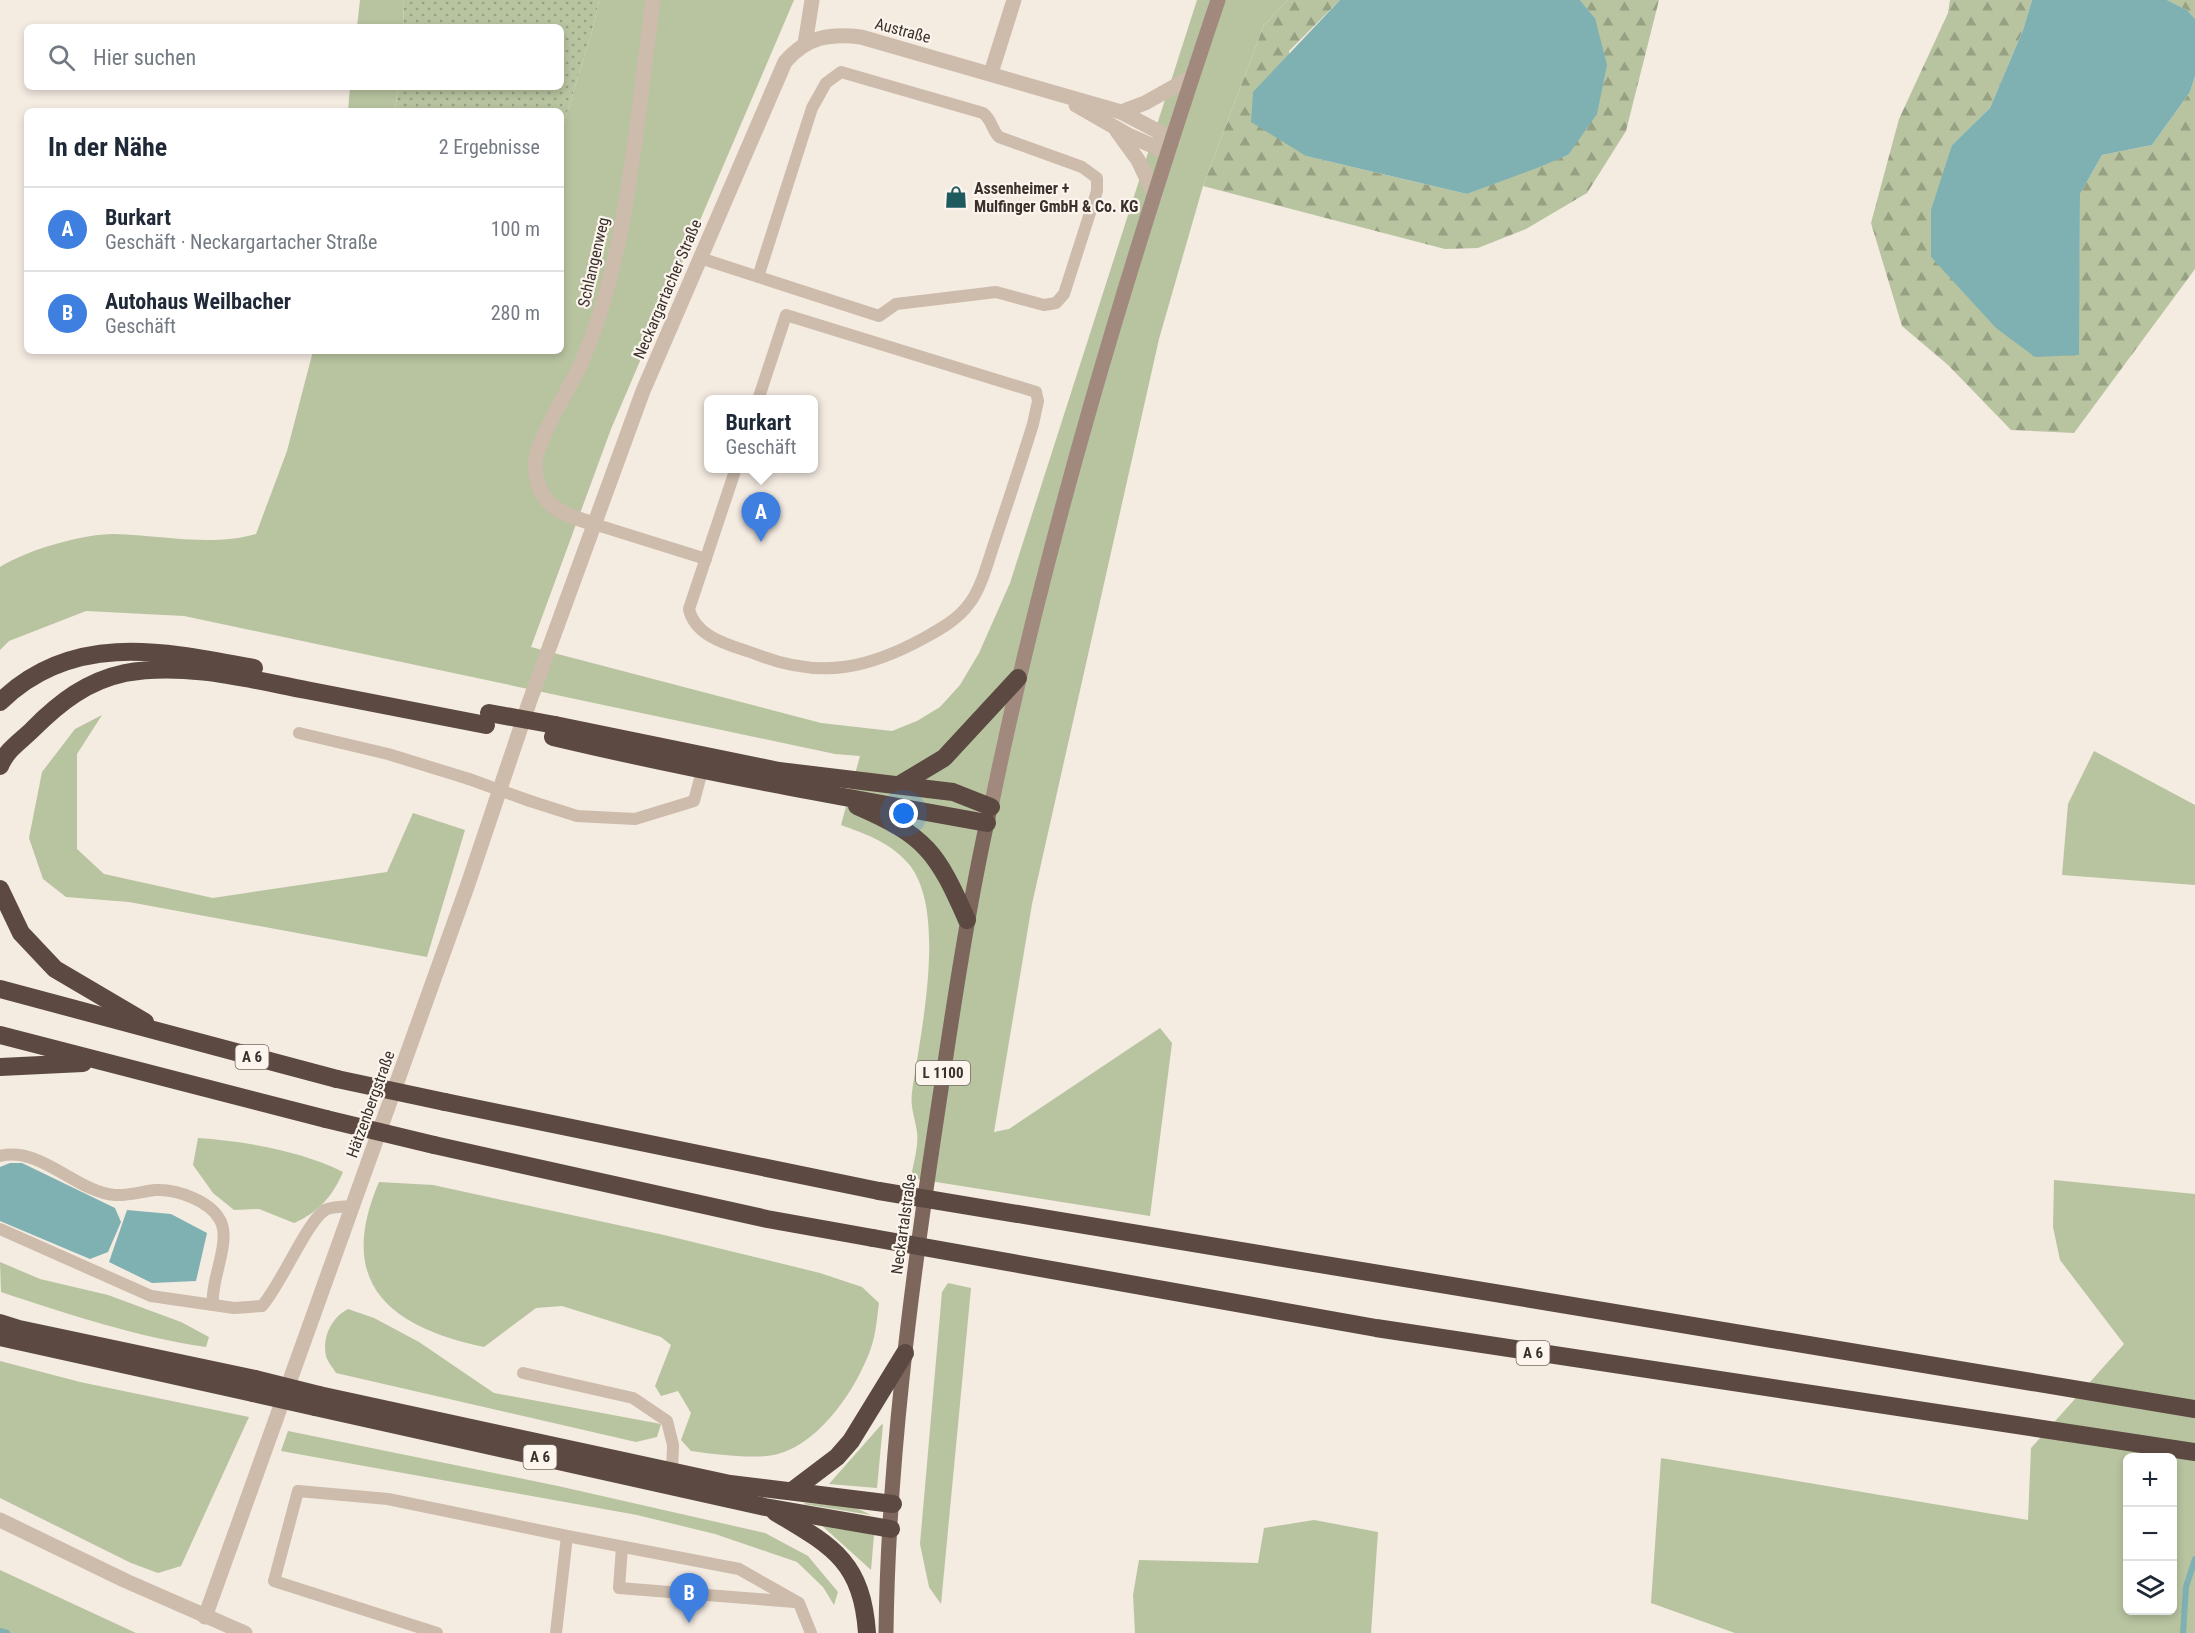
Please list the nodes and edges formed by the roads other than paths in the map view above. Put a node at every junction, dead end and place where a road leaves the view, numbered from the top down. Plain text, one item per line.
1 (653, 0) edge
2 (812, 0) edge
3 (1014, 0) edge
4 (1218, 0) edge
5 (805, 44) junction
6 (991, 73) junction
7 (1193, 76) junction
8 (1060, 96) junction
9 (1122, 112) junction
10 (1115, 128) junction
11 (1171, 146) junction
12 (1155, 196) junction
13 (700, 258) junction
14 (758, 277) junction
15 (759, 395) edge
16 (734, 473) edge
17 (594, 524) junction
18 (706, 559) junction
19 (566, 602) joint
20 (1018, 678) junction
21 (0, 702) edge
22 (487, 719) junction
23 (554, 731) junction
24 (299, 733) dead end
25 (0, 766) edge
26 (702, 771) junction
27 (900, 785) junction
28 (839, 798) junction
29 (989, 815) junction
30 (0, 889) edge
31 (967, 920) junction
32 (0, 989) edge
33 (0, 1035) edge
34 (167, 1035) junction
35 (99, 1062) junction
36 (0, 1068) edge
37 (0, 1156) edge
38 (353, 1206) junction
39 (0, 1229) edge
40 (213, 1305) junction
41 (0, 1323) edge
42 (0, 1337) edge
43 (905, 1353) junction
44 (523, 1374) dead end
45 (254, 1386) junction
46 (317, 1401) junction
47 (2195, 1409) edge
48 (2195, 1452) edge
49 (672, 1472) junction
50 (792, 1491) junction
51 (893, 1504) junction
52 (765, 1507) junction
53 (0, 1520) edge
54 (891, 1529) junction
55 (567, 1536) junction
56 (622, 1547) junction
57 (799, 1603) junction
58 (205, 1617) junction
59 (245, 1633) edge
60 (437, 1633) edge
61 (556, 1633) edge
62 (811, 1633) edge
63 (867, 1633) edge
64 (886, 1633) edge

1 - 17 street, Schlangenweg
2 - 5 street
3 - 6 street
4 - 7 main road, L 1100
5 - 6 street, Austraße
5 - 13 street, Neckargartacher Straße
6 - 8 street, Austraße
7 - 9 street
7 - 11 main road, L 1100
8 - 9 street, Austraße
8 - 10 street, Austraße
9 - 11 street, Austraße
10 - 11 street, Austraße
10 - 12 street
11 - 12 main road, L 1100
12 - 20 main road, L 1100
13 - 14 lane
13 - 17 street, Neckargartacher Straße
14 - 14 lane
15 - 18 lane
16 - 18 lane
17 - 18 lane
17 - 19 street, Neckargartacher Straße
19 - 38 street, Hätzenbergstraße
20 - 27 highway
20 - 29 main road, L 1100
21 - 22 highway
22 - 23 highway, bridge
22 - 25 highway
23 - 26 highway
23 - 27 highway
24 - 26 lane, bridge
26 - 28 highway
27 - 29 highway
28 - 29 highway
28 - 31 highway
29 - 31 main road, Neckartalstraße / L 1100
30 - 34 highway
31 - 43 main road, Neckartalstraße / L 1100
32 - 34 highway, A 6
33 - 35 highway, A 6
34 - 47 highway, A 6, bridge
35 - 36 highway
35 - 48 highway, A 6, bridge
37 - 40 lane
38 - 40 lane
38 - 58 street, Hätzenbergstraße
39 - 40 lane
41 - 45 highway
42 - 45 highway
43 - 50 highway
43 - 51 main road, Neckartalstraße / L 1100
44 - 49 lane
45 - 46 highway, bridge
46 - 49 highway
46 - 52 highway, A 6
49 - 50 highway
50 - 51 highway
51 - 54 main road, Neckartalstraße / L 1100
52 - 54 highway
52 - 63 highway, A 6
53 - 58 street
54 - 64 main road, Neckartalstraße / L 1100
55 - 56 lane
55 - 60 lane
55 - 61 lane
56 - 57 lane
56 - 57 lane
57 - 62 lane
58 - 59 street

